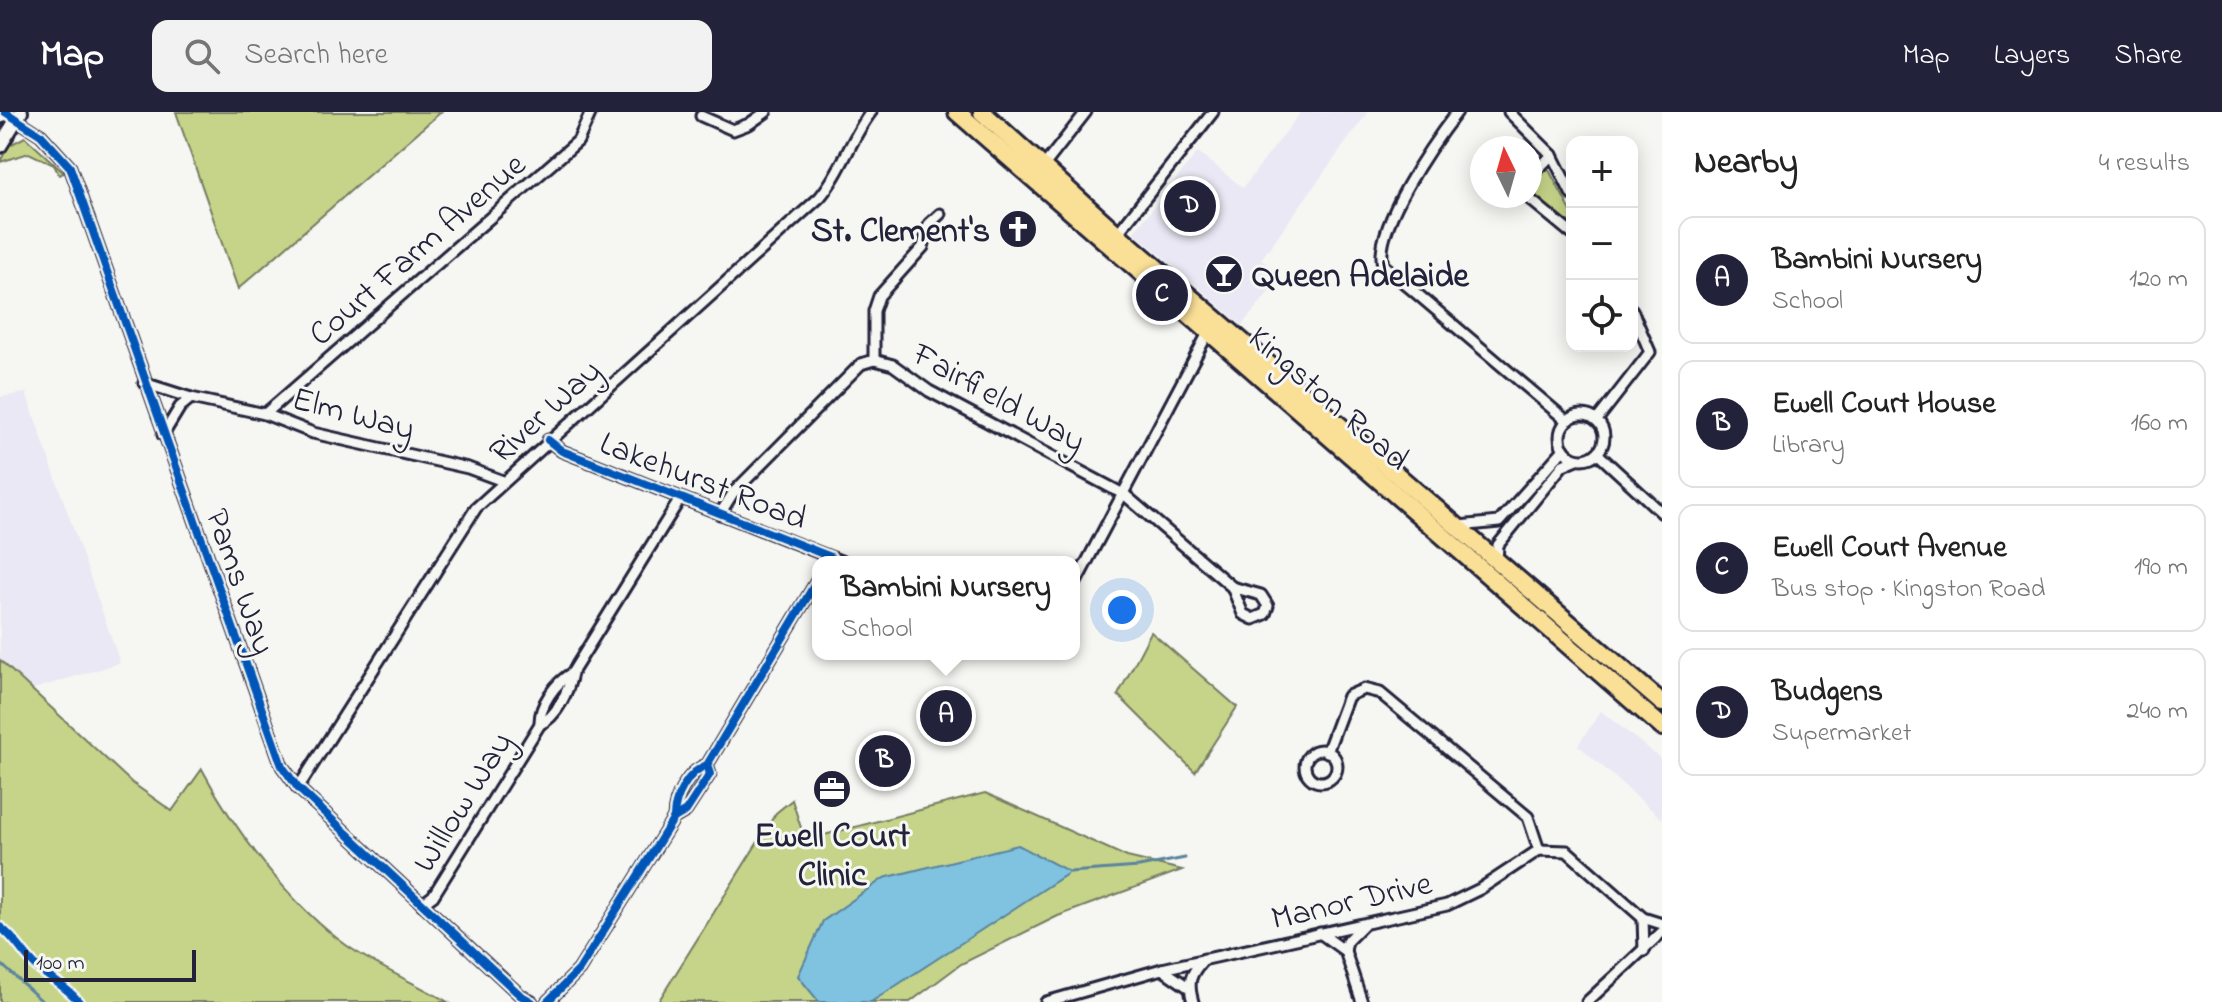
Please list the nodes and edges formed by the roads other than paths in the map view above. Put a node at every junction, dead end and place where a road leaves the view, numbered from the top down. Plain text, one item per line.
1 (4, 112) edge
2 (591, 112) edge
3 (766, 112) edge
4 (871, 112) edge
5 (957, 112) edge
6 (982, 112) edge
7 (1086, 112) edge
8 (1213, 112) edge
9 (1457, 112) edge
10 (1509, 112) edge
11 (19, 116) edge
12 (701, 116) dead end
13 (0, 117) edge
14 (0, 146) edge
15 (1552, 155) junction
16 (1542, 165) edge
17 (1043, 167) junction
18 (1566, 183) edge
19 (1541, 208) edge
20 (940, 214) dead end
21 (1566, 229) edge
22 (1117, 234) junction
23 (1638, 324) edge
24 (1209, 331) junction
25 (874, 360) junction
26 (144, 383) junction
27 (191, 398) junction
28 (265, 414) junction
29 (1597, 420) junction
30 (1567, 421) junction
31 (163, 435) junction
32 (548, 440) junction
33 (1564, 449) junction
34 (1597, 453) junction
35 (1577, 459) junction
36 (503, 481) junction
37 (1125, 495) junction
38 (680, 499) junction
39 (1662, 513) edge
40 (720, 514) junction
41 (1455, 526) junction
42 (820, 556) edge
43 (1497, 562) junction
44 (1080, 575) edge
45 (1232, 587) dead end
46 (812, 589) edge
47 (1662, 703) edge
48 (1662, 727) edge
49 (1327, 752) dead end
50 (298, 788) junction
51 (1539, 850) junction
52 (422, 904) junction
53 (1643, 918) junction
54 (1364, 923) junction
55 (1662, 924) edge
56 (1662, 932) edge
57 (1320, 933) junction
58 (1345, 951) junction
59 (1644, 951) junction
60 (1204, 959) junction
61 (1162, 969) junction
62 (1188, 987) junction
63 (532, 1002) edge
64 (547, 1002) edge
65 (1046, 1002) edge
66 (1193, 1002) edge
67 (1362, 1002) edge
68 (1587, 1002) edge

1 - 11 street, Pams Way
1 - 13 main road
2 - 28 street, Court Farm Avenue
3 - 12 street
4 - 32 street, River Way
5 - 24 highway, Kingston Road
6 - 17 highway, Kingston Road
7 - 17 street
8 - 22 street
9 - 30 street
10 - 15 street
11 - 14 main road
11 - 26 street, Pams Way
15 - 16 street
15 - 18 street
17 - 22 highway, Kingston Road
19 - 21 street
20 - 25 street
22 - 41 highway, Kingston Road
23 - 29 street
24 - 37 street
24 - 48 highway, Kingston Road
25 - 37 street, Fairfield Way
25 - 40 street, Fairfield Way
26 - 27 street, Elm Way
26 - 31 street, Pams Way
27 - 28 street, Elm Way
27 - 31 street
28 - 36 street, Elm Way
29 - 30 street
29 - 34 street
30 - 33 street
31 - 50 street, Pams Way
32 - 36 street, River Way
32 - 38 street, Lakehurst Road
33 - 35 street
33 - 41 street
34 - 35 street
34 - 39 street
35 - 43 street
36 - 50 street, River Way
37 - 44 street
37 - 45 street, Fairfield Way
38 - 40 street, Lakehurst Road
38 - 52 street, Willow Way
40 - 42 street, Lakehurst Road
41 - 43 highway, Kingston Road
43 - 47 highway, Kingston Road
46 - 64 street
49 - 51 street
50 - 52 street, Pams Way
51 - 53 street
51 - 54 street, Manor Drive
52 - 63 street, Pams Way
53 - 55 street
53 - 59 street
54 - 57 street, Manor Drive
54 - 58 street
56 - 59 street
57 - 58 street
57 - 60 street, Manor Drive
58 - 67 street
59 - 68 street
60 - 61 street, Manor Drive
60 - 62 street
61 - 62 street
61 - 65 street, Manor Drive
62 - 66 street

